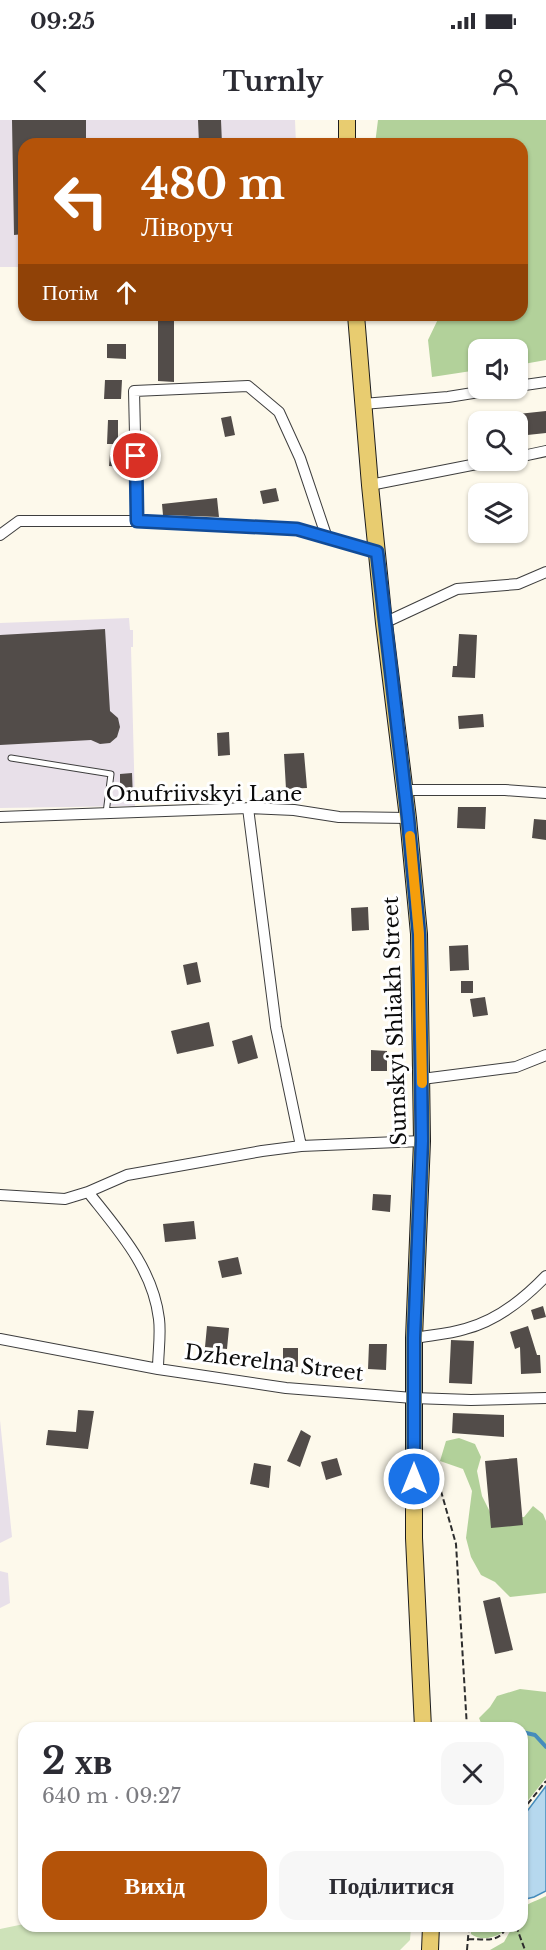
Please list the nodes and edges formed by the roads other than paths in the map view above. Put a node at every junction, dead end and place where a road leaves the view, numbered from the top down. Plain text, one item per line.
1 (346, 120) edge
2 (347, 138) edge
3 (356, 321) edge
4 (546, 382) edge
5 (528, 385) edge
6 (468, 394) edge
7 (363, 404) junction
8 (546, 451) edge
9 (528, 455) edge
10 (468, 466) edge
11 (370, 485) junction
12 (137, 521) junction
13 (0, 535) edge
14 (327, 538) junction
15 (377, 552) junction
16 (546, 572) edge
17 (384, 623) junction
18 (11, 758) dead end
19 (405, 790) junction
20 (546, 793) edge
21 (248, 808) junction
22 (106, 809) junction
23 (0, 817) edge
24 (408, 818) junction
25 (546, 1055) edge
26 (422, 1079) junction
27 (422, 1141) junction
28 (301, 1146) junction
29 (88, 1192) junction
30 (0, 1195) edge
31 (546, 1276) edge
32 (414, 1338) junction
33 (0, 1339) edge
34 (158, 1369) junction
35 (413, 1398) junction
36 (546, 1398) edge
37 (423, 1722) edge
38 (431, 1932) edge
39 (430, 1950) edge

1 - 2 main road
3 - 7 main road, Sumskyi Shliakh Street
4 - 5 street
6 - 7 street
7 - 11 main road, Sumskyi Shliakh Street
8 - 9 street
10 - 11 street
11 - 15 main road, Sumskyi Shliakh Street
12 - 13 street
12 - 14 street
12 - 14 street
14 - 15 street
15 - 17 main road, Sumskyi Shliakh Street
16 - 17 street
17 - 19 main road, Sumskyi Shliakh Street
18 - 22 lane
19 - 20 street
19 - 24 main road, Sumskyi Shliakh Street
21 - 22 street, Onufriivskyi Lane
21 - 24 street, Onufriivskyi Lane
21 - 28 street
22 - 23 street, Onufriivskyi Lane
24 - 26 main road, Sumskyi Shliakh Street
25 - 26 street
26 - 27 main road, Sumskyi Shliakh Street
27 - 28 street
27 - 32 main road, Sumskyi Shliakh Street
28 - 29 street
29 - 30 street
29 - 34 street
31 - 32 street
32 - 35 main road, Sumskyi Shliakh Street
33 - 34 street, Dzherelna Street
34 - 35 street, Dzherelna Street
35 - 36 street, Dzherelna Street
35 - 37 main road, Sumskyi Shliakh Street
38 - 39 main road

